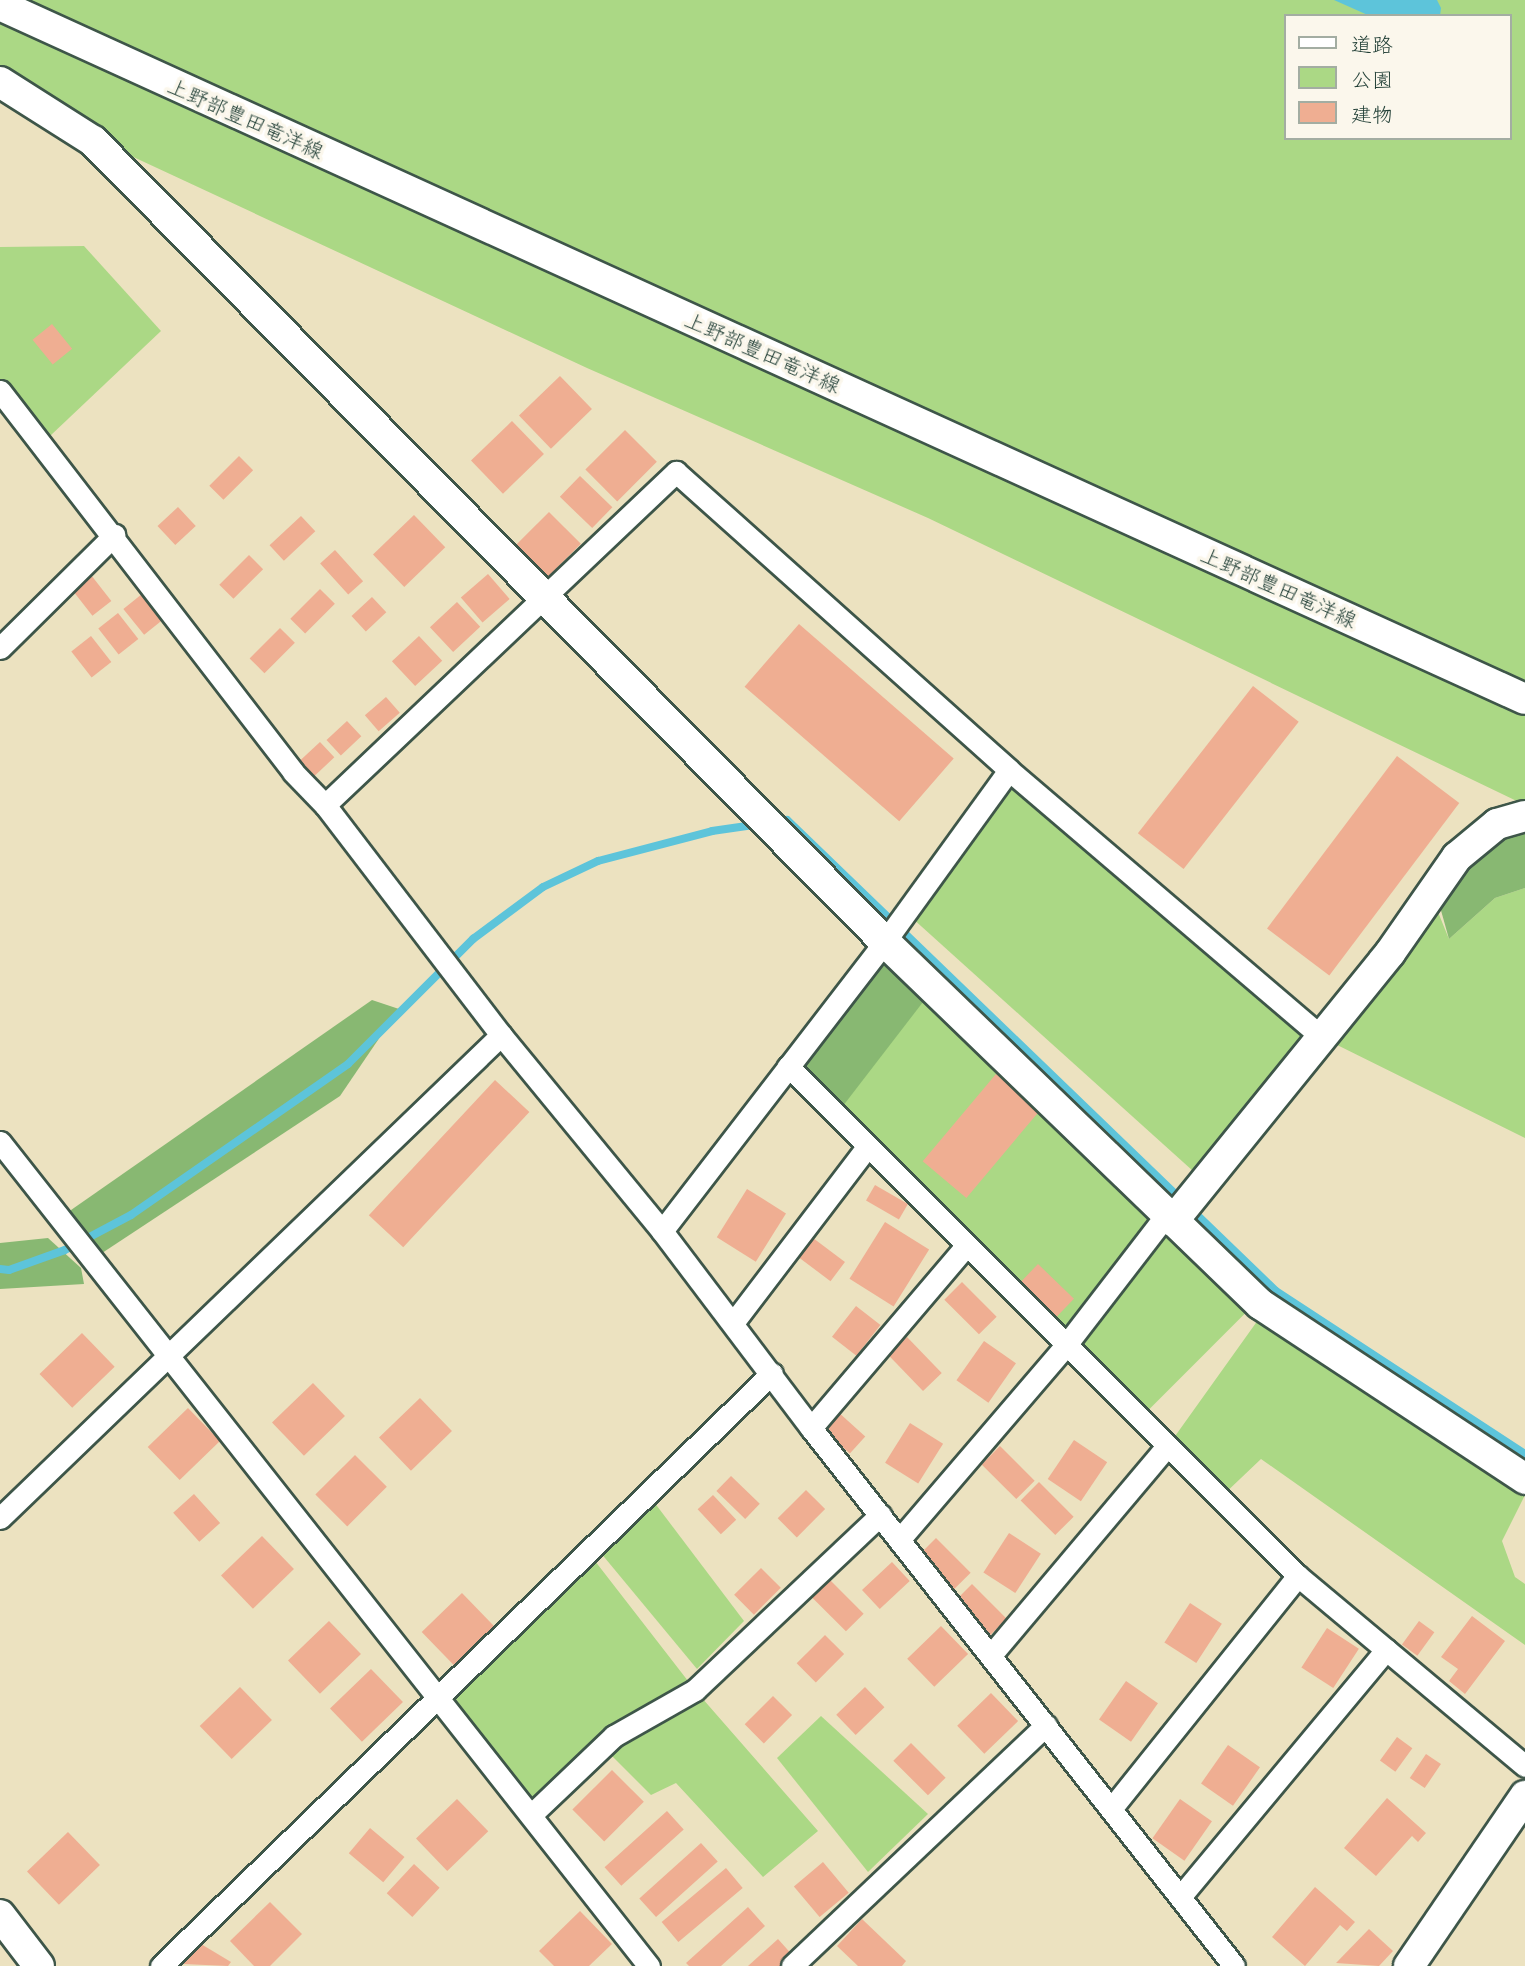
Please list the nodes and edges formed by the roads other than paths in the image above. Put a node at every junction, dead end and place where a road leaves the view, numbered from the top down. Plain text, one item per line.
1 (0, 5) edge
2 (0, 82) edge
3 (0, 391) edge
4 (114, 535) junction
5 (543, 599) junction
6 (0, 648) edge
7 (1525, 699) edge
8 (1009, 770) junction
9 (326, 805) junction
10 (1525, 816) edge
11 (883, 940) junction
12 (501, 1034) junction
13 (1323, 1038) junction
14 (788, 1066) junction
15 (0, 1142) edge
16 (867, 1147) junction
17 (1169, 1218) junction
18 (662, 1231) junction
19 (966, 1246) junction
20 (733, 1323) junction
21 (1066, 1345) junction
22 (167, 1354) junction
23 (772, 1373) junction
24 (811, 1428) junction
25 (1167, 1446) junction
26 (1525, 1479) edge
27 (880, 1515) junction
28 (0, 1518) edge
29 (900, 1540) junction
30 (1298, 1576) junction
31 (1386, 1650) junction
32 (991, 1655) junction
33 (438, 1696) junction
34 (1046, 1725) junction
35 (1525, 1766) edge
36 (1525, 1796) edge
37 (1111, 1809) junction
38 (531, 1815) junction
39 (1180, 1897) junction
40 (0, 1915) edge
41 (39, 1966) edge
42 (162, 1966) edge
43 (649, 1966) edge
44 (792, 1966) edge
45 (1234, 1966) edge
46 (1409, 1966) edge

1 - 7 street, 上野部豊田竜洋線
2 - 5 street
3 - 4 street
4 - 6 street
4 - 9 street
5 - 8 street
5 - 9 street
5 - 11 street
8 - 11 street
8 - 13 street
9 - 12 street
10 - 13 street
11 - 14 street
11 - 17 street
12 - 18 street
12 - 22 street
13 - 17 street
14 - 16 street
14 - 18 street
15 - 22 street
16 - 19 street
16 - 20 street
17 - 21 street
17 - 26 street
18 - 20 street
19 - 21 street
19 - 24 street
20 - 23 street
21 - 25 street
21 - 29 street
22 - 28 street
22 - 33 street
23 - 24 street
23 - 33 street
24 - 27 street
25 - 30 street
25 - 32 street
27 - 29 street
27 - 38 street
29 - 32 street
30 - 31 street
30 - 37 street
31 - 35 street
31 - 39 street
32 - 34 street
33 - 38 street
33 - 42 street
34 - 37 street
34 - 44 street
36 - 46 street
37 - 39 street
38 - 43 street
39 - 45 street
40 - 41 street

